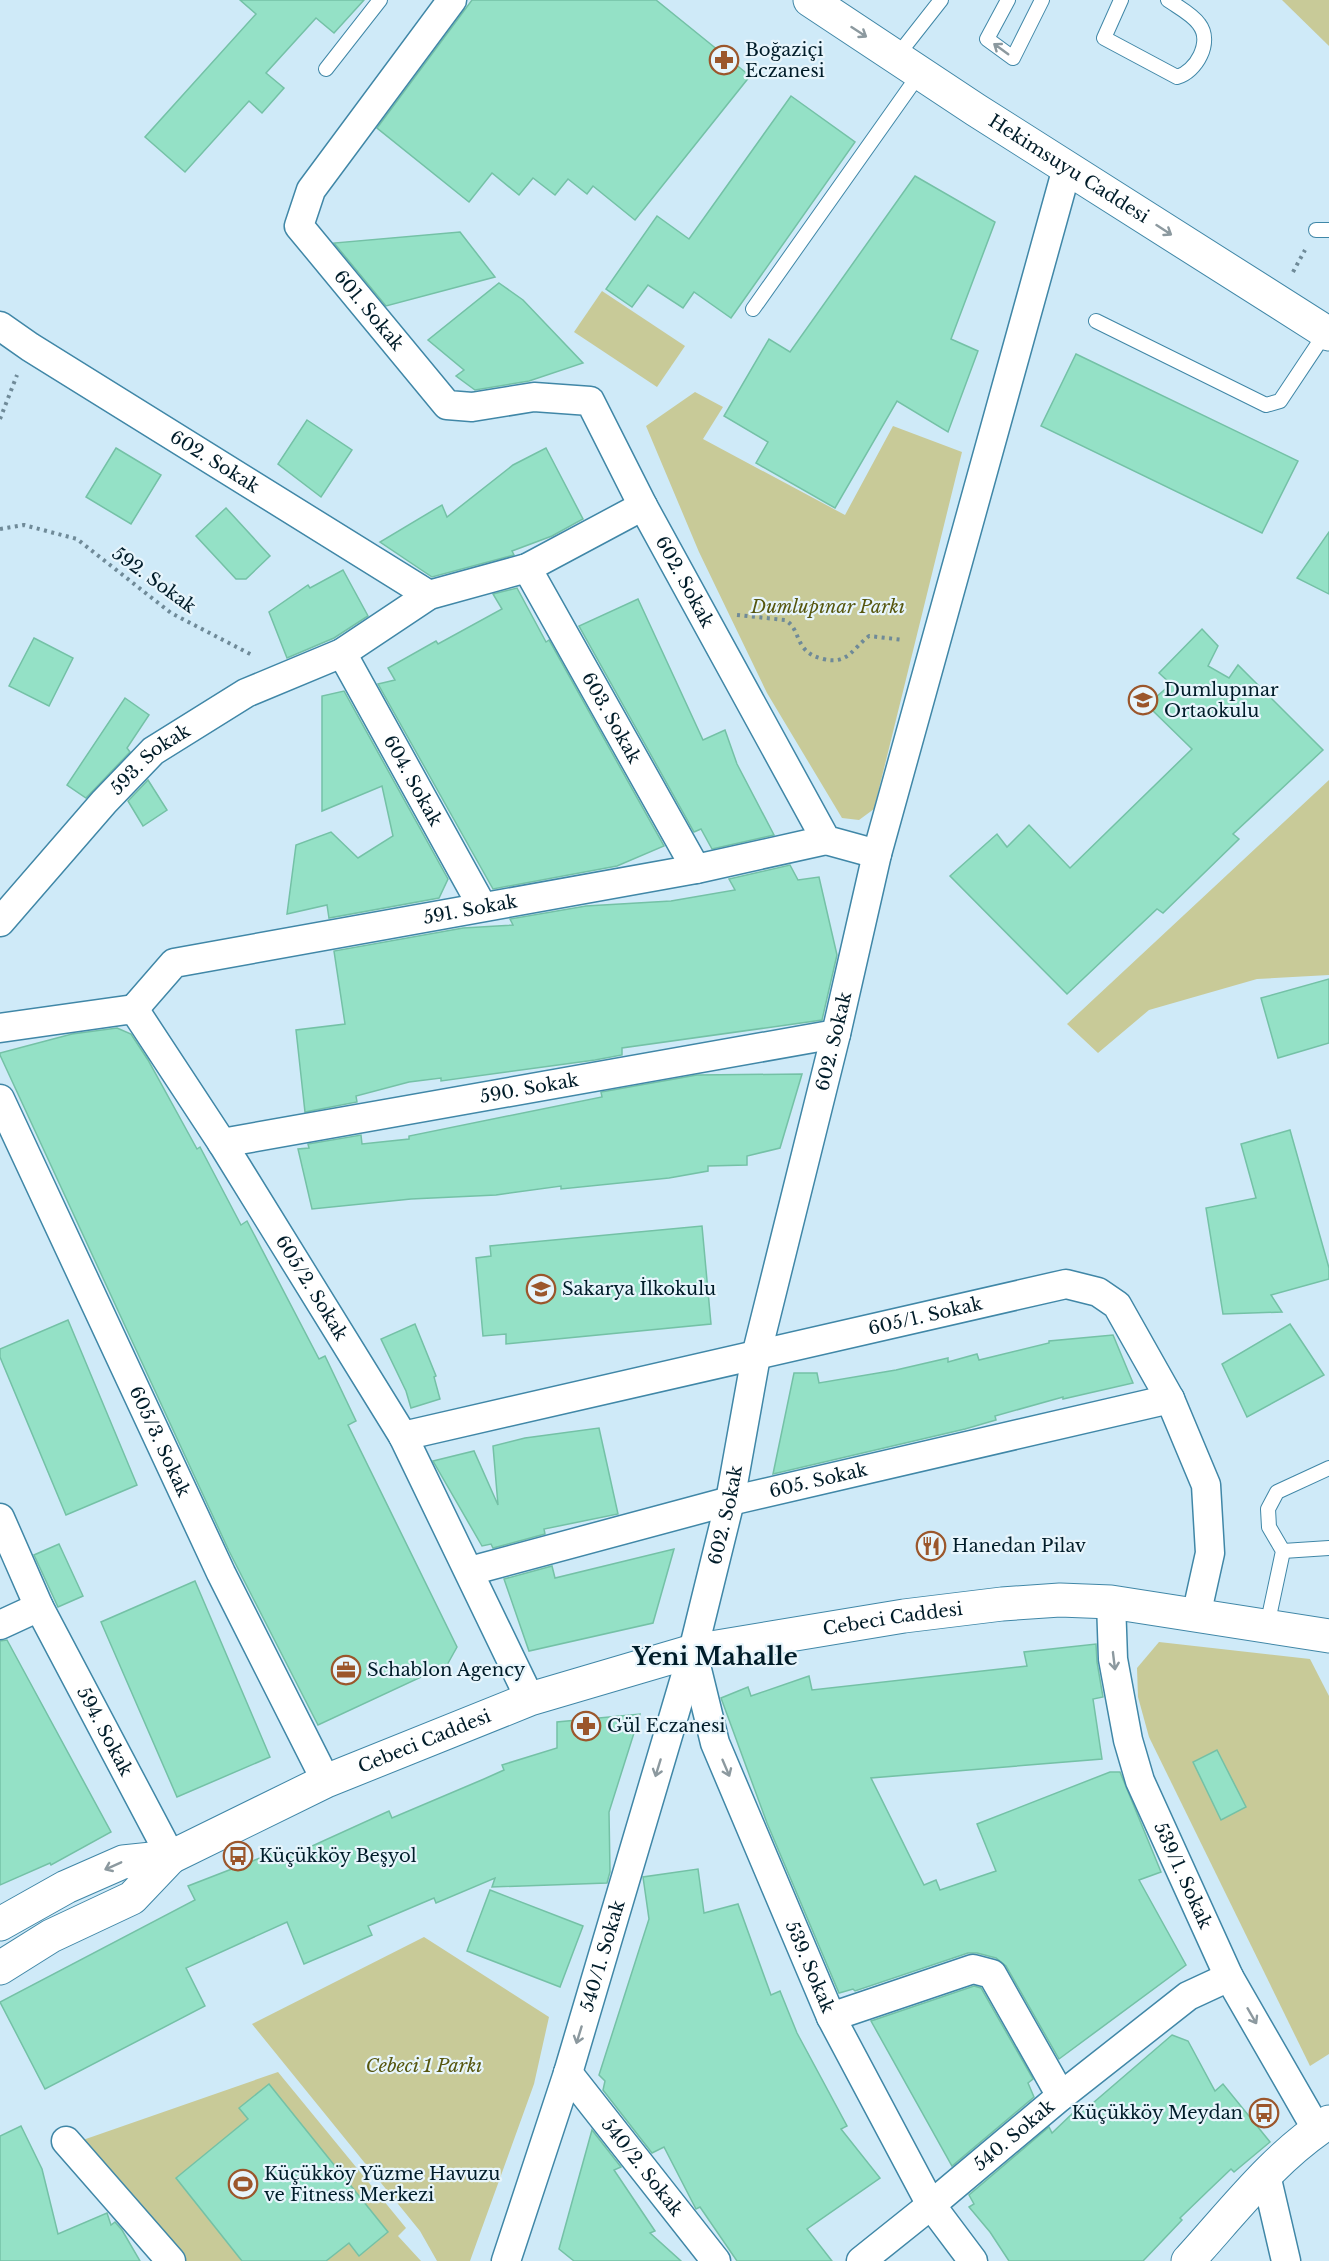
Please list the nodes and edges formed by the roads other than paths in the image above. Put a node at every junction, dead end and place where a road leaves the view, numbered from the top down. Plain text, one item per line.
1 (380, 0) edge
2 (452, 0) edge
3 (810, 0) edge
4 (941, 0) edge
5 (1008, 0) edge
6 (1042, 0) edge
7 (1121, 0) edge
8 (1168, 0) edge
9 (909, 64) junction
10 (326, 69) dead end
11 (1067, 168) junction
12 (753, 309) dead end
13 (1095, 321) dead end
14 (0, 326) edge
15 (1327, 333) edge
16 (643, 506) junction
17 (527, 568) junction
18 (429, 595) junction
19 (342, 653) junction
20 (826, 840) junction
21 (877, 854) junction
22 (696, 869) junction
23 (482, 906) junction
24 (0, 922) edge
25 (134, 1009) junction
26 (0, 1028) edge
27 (836, 1034) junction
28 (0, 1099) edge
29 (222, 1143) junction
30 (756, 1356) junction
31 (1170, 1399) junction
32 (403, 1436) junction
33 (1329, 1468) edge
34 (730, 1501) junction
35 (0, 1518) edge
36 (1329, 1548) edge
37 (1283, 1551) junction
38 (470, 1571) junction
39 (1111, 1602) junction
40 (39, 1607) junction
41 (1196, 1616) junction
42 (0, 1624) edge
43 (1267, 1626) junction
44 (1329, 1636) edge
45 (693, 1651) junction
46 (530, 1699) junction
47 (326, 1781) junction
48 (171, 1857) junction
49 (6, 1917) edge
50 (51, 1936) junction
51 (0, 1968) edge
52 (1229, 1977) junction
53 (0, 1991) edge
54 (831, 2017) junction
55 (568, 2073) junction
56 (1061, 2096) junction
57 (1323, 2126) edge
58 (66, 2141) dead end
59 (1266, 2175) junction
60 (932, 2205) junction
61 (171, 2261) edge
62 (506, 2261) edge
63 (716, 2261) edge
64 (861, 2261) edge
65 (973, 2261) edge
66 (1188, 2261) edge
67 (1286, 2261) edge

1 - 10 lane
2 - 16 street, 601. Sokak
3 -> 9 main road, Hekimsuyu Caddesi
4 - 9 lane
6 -> 5 lane
7 - 8 lane
9 - 11 main road, Hekimsuyu Caddesi
9 - 12 lane
11 -> 15 main road, Hekimsuyu Caddesi
11 - 21 street, 602. Sokak
13 - 15 lane
14 - 18 street, 602. Sokak
16 - 17 street, 593. Sokak
16 - 20 street, 602. Sokak
17 - 18 street, 593. Sokak
17 - 22 street, 603. Sokak
18 - 19 street, 593. Sokak
19 - 23 street, 604. Sokak
19 - 24 street, 593. Sokak
20 - 21 street
20 - 22 street, 591. Sokak
21 - 27 street, 602. Sokak
22 - 23 street, 591. Sokak
23 - 25 street, 591. Sokak
25 - 26 street
25 - 29 street, 605/2. Sokak
27 - 29 street, 590. Sokak
27 - 30 street, 602. Sokak
28 - 47 street, 605/3. Sokak
29 - 32 street, 605/2. Sokak
30 - 31 street, 605/1. Sokak
30 - 32 street, 605/1. Sokak
30 - 34 street, 602. Sokak
31 - 34 street, 605. Sokak
31 - 41 street, 605/1. Sokak
32 - 38 street, 605/2. Sokak
33 - 37 lane
34 - 38 street, 605. Sokak
34 - 45 street, 602. Sokak
35 - 40 street, 594. Sokak
36 - 37 lane
37 - 43 lane
38 - 46 street, 605/2. Sokak
39 - 41 main road, Cebeci Caddesi
39 - 45 main road, Cebeci Caddesi
39 -> 52 street, 539/1. Sokak
40 - 42 street
40 - 48 street, 594. Sokak
41 - 43 main road, Cebeci Caddesi
43 - 44 main road, Cebeci Caddesi
45 - 46 main road, Cebeci Caddesi
45 -> 54 street, 539. Sokak
45 -> 55 street, 540/1. Sokak
46 - 47 main road, Cebeci Caddesi
47 - 48 main road, Cebeci Caddesi
48 -> 49 main road, Cebeci Caddesi
48 - 50 main road, Cebeci Caddesi
50 - 51 main road, Cebeci Caddesi
50 - 53 main road
52 - 56 street, 540. Sokak
52 -> 57 street, 539/1. Sokak
54 - 56 street
54 - 60 street, 539. Sokak
55 - 62 street, 540/1. Sokak
55 - 63 street, 540/2. Sokak
56 - 60 street, 540. Sokak
57 - 59 main road
58 - 61 street
59 - 66 main road
59 - 67 street
60 - 64 street, 540. Sokak
60 - 65 street, 539. Sokak

